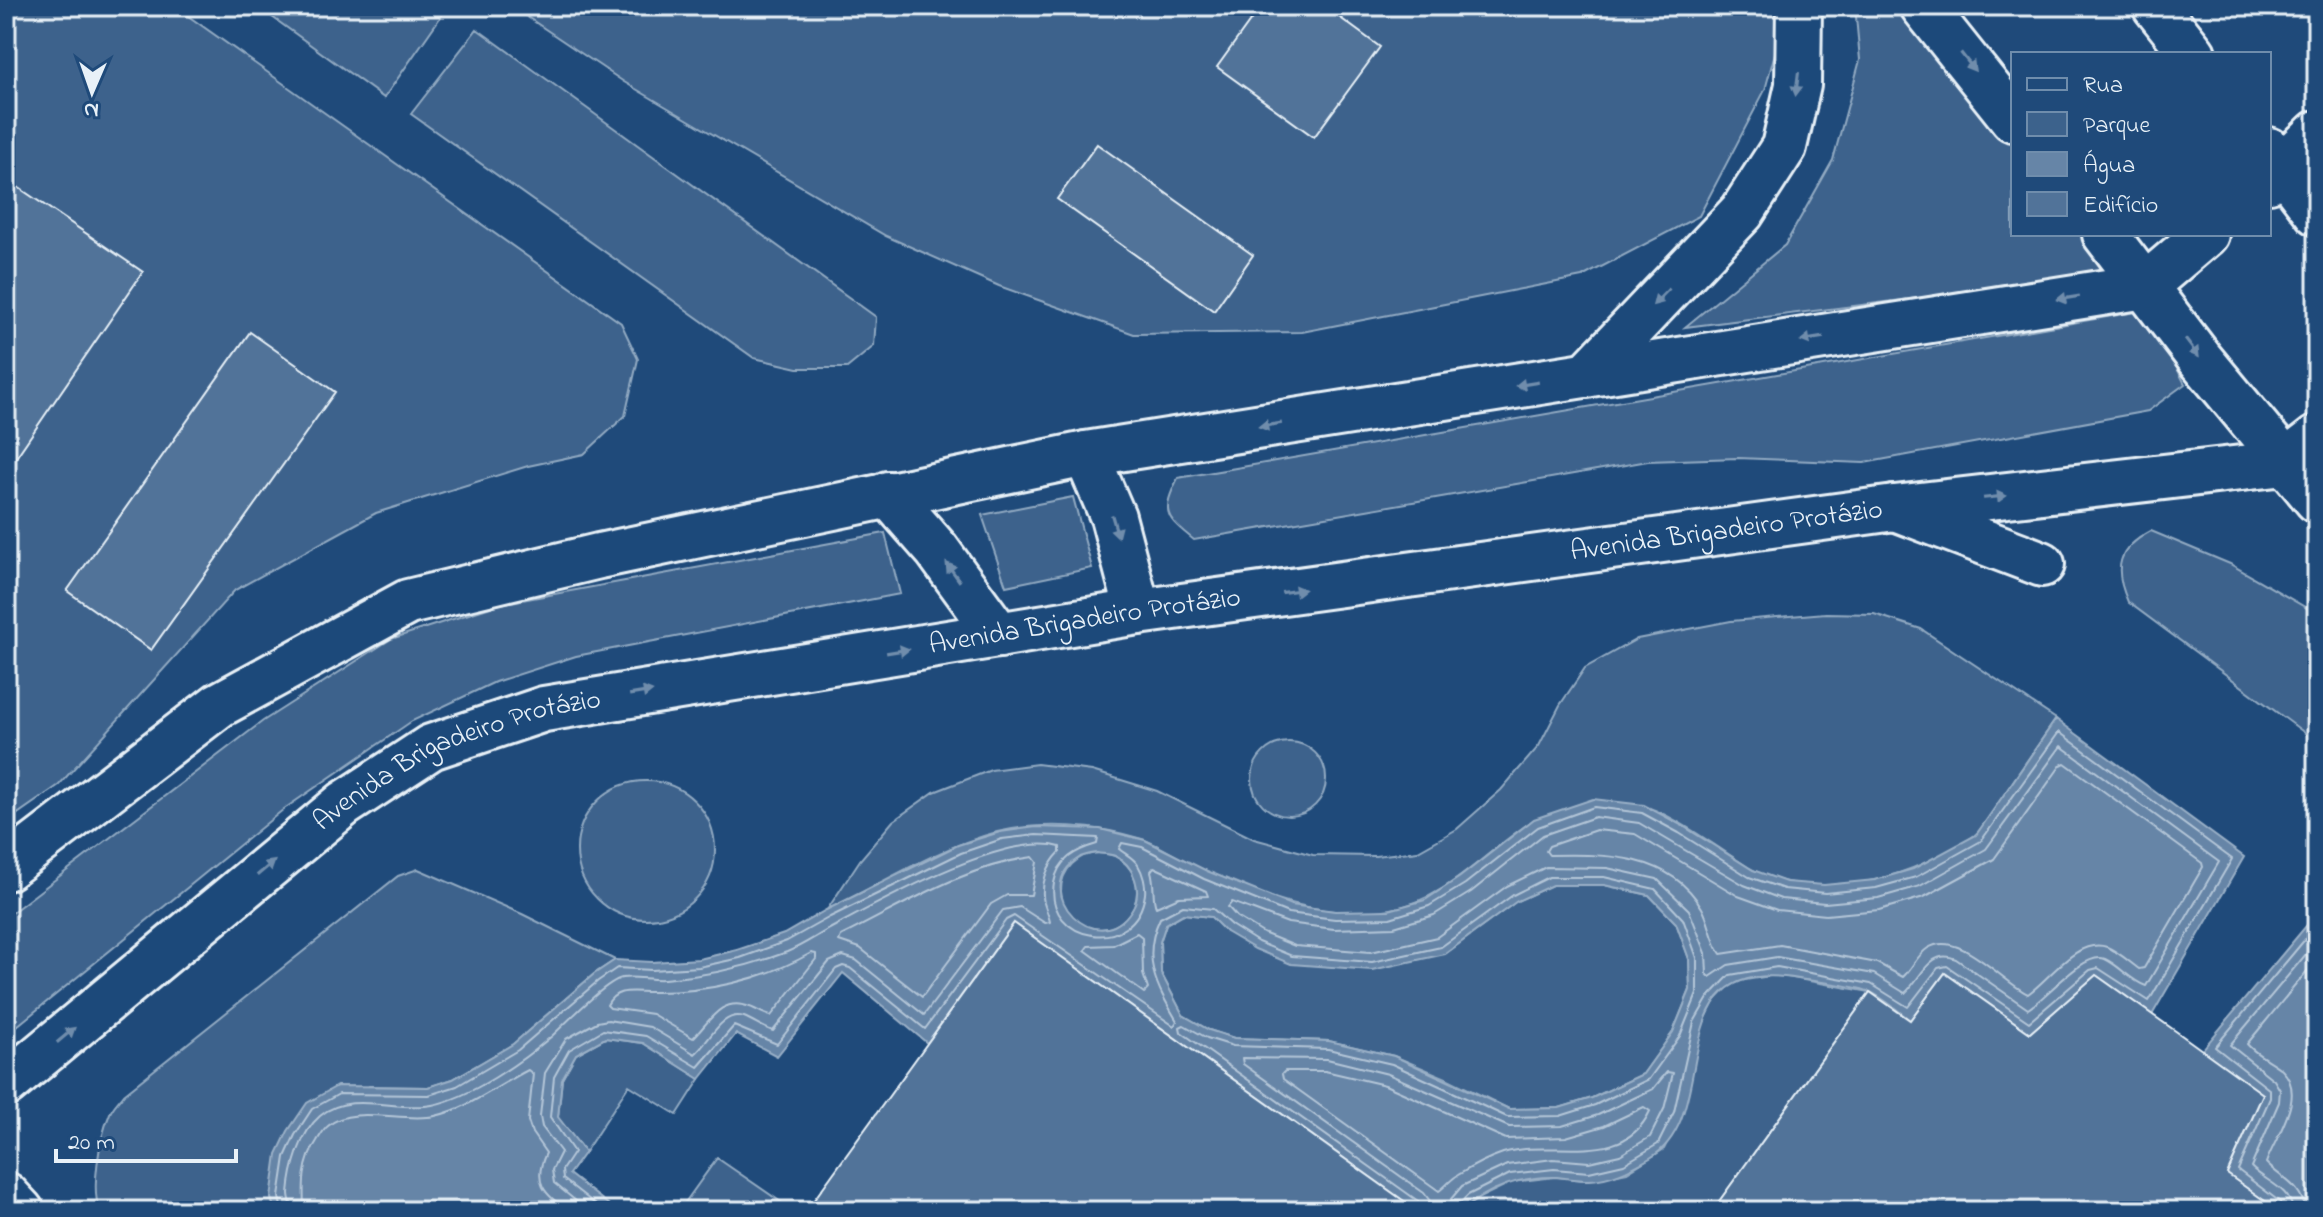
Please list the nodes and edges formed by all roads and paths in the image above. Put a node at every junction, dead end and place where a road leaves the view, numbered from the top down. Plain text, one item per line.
1 (1799, 6) edge
2 (1923, 6) edge
3 (2155, 6) edge
4 (2191, 52) edge
5 (2011, 116) edge
6 (2317, 133) edge
7 (2274, 166) edge
8 (2317, 213) edge
9 (2107, 236) edge
10 (2204, 236) edge
11 (2145, 286) junction
12 (1587, 375) junction
13 (2301, 450) edge
14 (1086, 454) junction
15 (888, 494) junction
16 (2317, 500) edge
17 (1895, 508) junction
18 (2042, 564) dead end
19 (1138, 612) junction
20 (999, 635) junction
21 (6, 868) edge
22 (6, 1084) edge
23 (6, 1195) edge
24 (21, 1211) edge

1 -> 12 main road
2 -> 5 main road
3 - 4 main road
6 - 7 main road
7 - 8 main road
9 - 11 main road
10 - 11 main road
11 -> 12 main road
11 -> 13 main road
12 -> 14 main road
13 - 16 main road
17 -> 13 main road, Avenida Brigadeiro Protázio
14 - 15 main road
14 -> 19 main road
20 -> 15 main road
15 - 21 main road
17 - 18 main road
19 -> 17 main road, Avenida Brigadeiro Protázio
19 - 20 main road, Avenida Brigadeiro Protázio
22 -> 20 main road, Avenida Brigadeiro Protázio
23 - 24 main road

